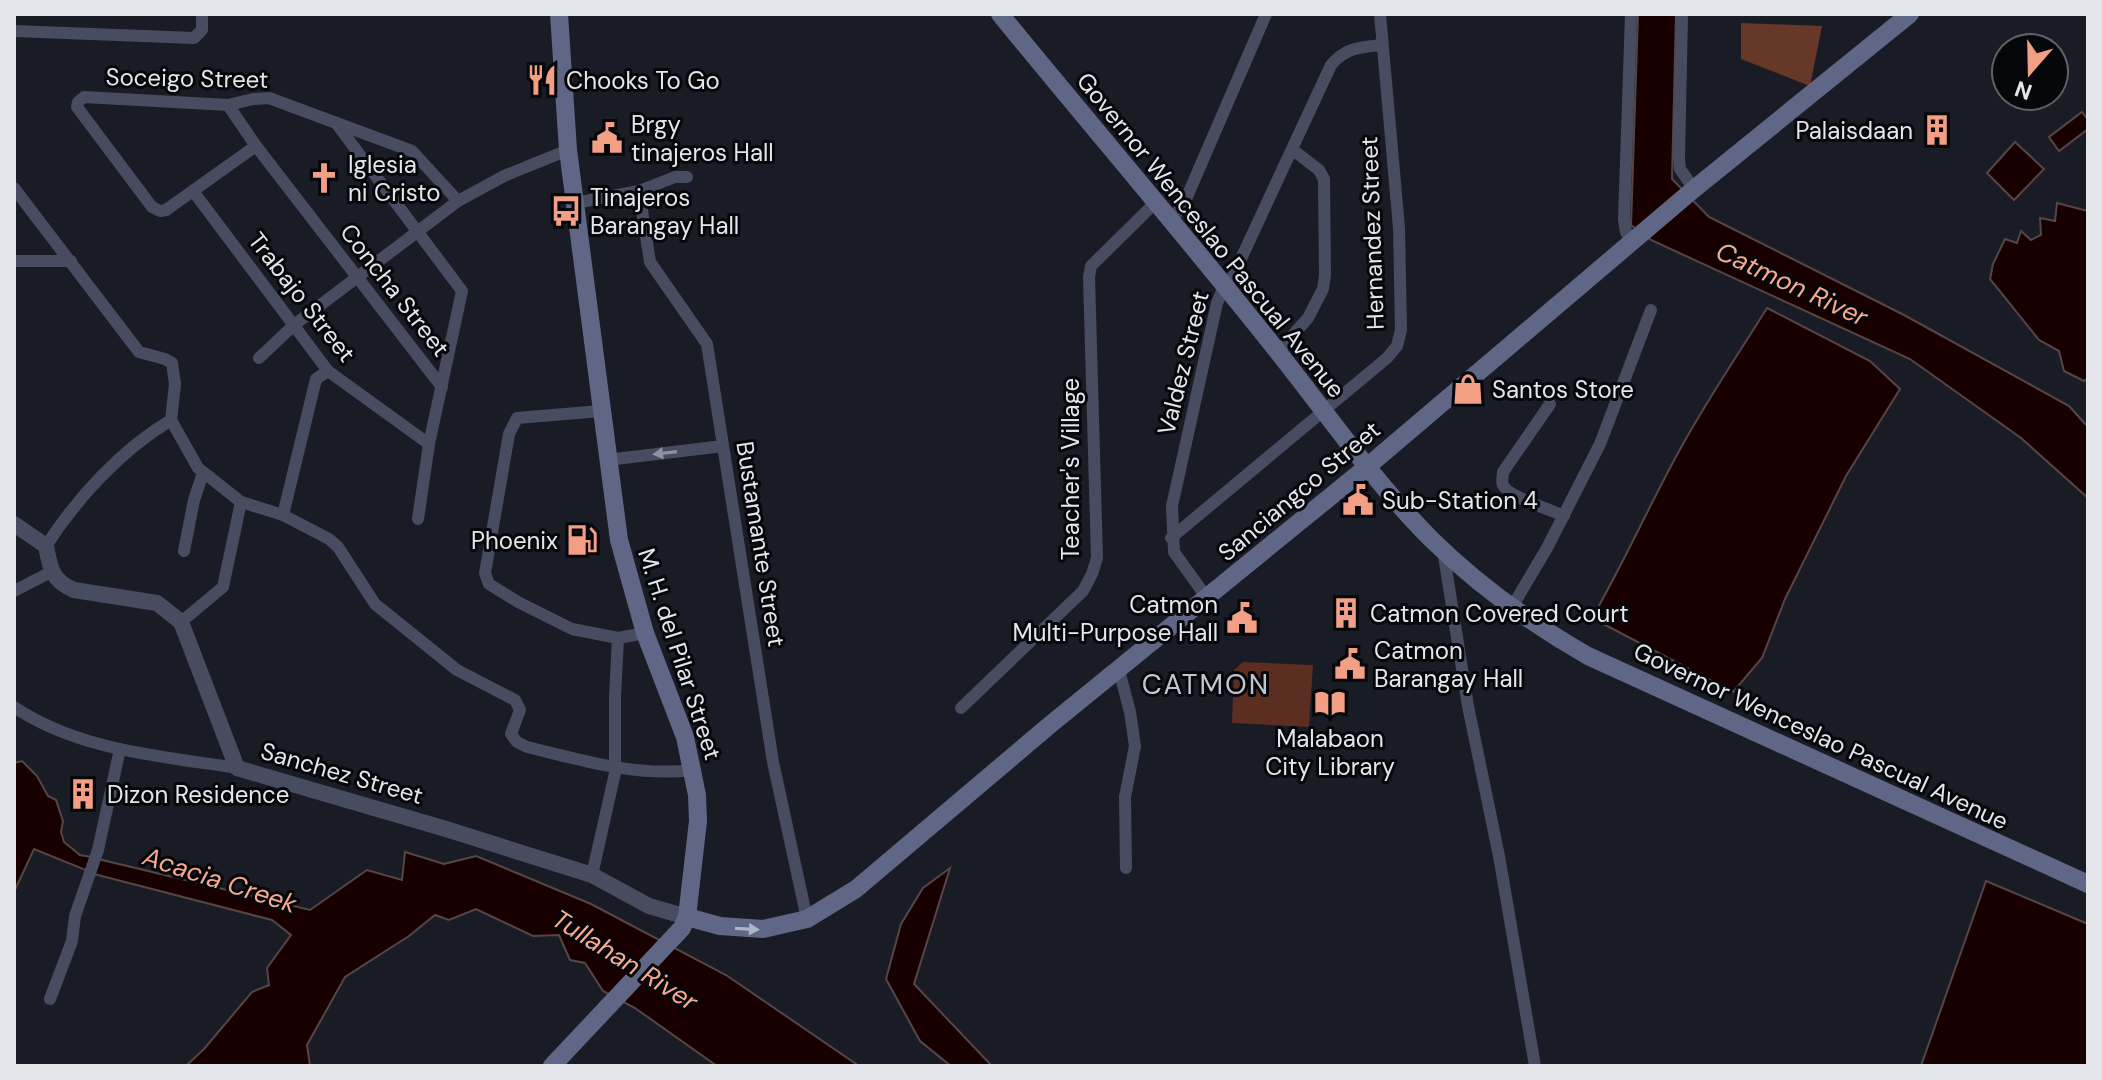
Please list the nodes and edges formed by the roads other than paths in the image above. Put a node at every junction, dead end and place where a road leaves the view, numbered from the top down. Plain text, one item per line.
1 (202, 14) edge
2 (559, 14) edge
3 (1000, 14) edge
4 (1266, 14) edge
5 (1380, 14) edge
6 (1631, 14) edge
7 (1682, 14) edge
8 (1910, 14) edge
9 (14, 31) edge
10 (1382, 45) junction
11 (228, 105) junction
12 (336, 123) junction
13 (256, 146) junction
14 (568, 150) junction
15 (1293, 150) junction
16 (687, 177) dead end
17 (14, 188) edge
18 (193, 191) junction
19 (639, 191) junction
20 (1691, 191) junction
21 (458, 201) junction
22 (1156, 202) junction
23 (575, 203) junction
24 (1172, 220) junction
25 (419, 230) junction
26 (1638, 236) junction
27 (14, 261) edge
28 (71, 261) junction
29 (358, 278) junction
30 (1224, 287) junction
31 (1651, 310) dead end
32 (294, 325) junction
33 (1278, 352) junction
34 (259, 358) dead end
35 (328, 371) junction
36 (442, 387) junction
37 (1550, 404) dead end
38 (601, 411) junction
39 (1324, 413) junction
40 (171, 420) junction
41 (429, 444) junction
42 (723, 446) junction
43 (607, 460) junction
44 (1368, 466) junction
45 (203, 473) junction
46 (241, 502) junction
47 (283, 515) junction
48 (1564, 516) junction
49 (418, 519) dead end
50 (14, 524) edge
51 (1171, 538) junction
52 (46, 546) junction
53 (1443, 550) junction
54 (184, 551) dead end
55 (51, 572) junction
56 (14, 591) edge
57 (1207, 598) junction
58 (1512, 607) junction
59 (181, 622) junction
60 (645, 633) junction
61 (618, 638) junction
62 (1119, 670) junction
63 (14, 707) edge
64 (961, 708) dead end
65 (120, 749) junction
66 (237, 768) junction
67 (614, 768) junction
68 (693, 770) junction
69 (1126, 868) dead end
70 (592, 875) junction
71 (2088, 884) edge
72 (687, 917) junction
73 (807, 919) junction
74 (50, 999) dead end
75 (552, 1066) edge
76 (1535, 1066) edge

1 - 9 street
2 - 14 main road, M. H. del Pilar Street
3 - 22 main road, Governor Wenceslao Pascual Avenue
4 - 24 street
5 - 10 street, Hernandez Street
6 - 26 street
7 - 20 street
8 - 20 main road, Sanciangco Street
10 - 15 street, Valdez Street
10 - 39 street, Hernandez Street
11 - 12 street, Soceigo Street
11 - 13 street, Concha Street
11 - 18 street, Soceigo Street
12 - 21 street, Soceigo Street
12 - 25 street
13 - 18 street
13 - 29 street, Concha Street
14 - 21 street
14 - 23 main road, M. H. del Pilar Street
15 - 30 street, Valdez Street
15 - 33 street
16 - 19 street
17 - 28 street
18 - 32 street, Trabajo Street
19 - 23 street
19 - 42 street, Bustamante Street
20 - 26 main road, Sanciangco Street
21 - 25 street
22 - 24 main road, Governor Wenceslao Pascual Avenue
22 - 64 street, Teacher's Village
23 - 38 main road, M. H. del Pilar Street
24 - 30 main road, Governor Wenceslao Pascual Avenue
25 - 29 street
25 - 36 street
26 - 44 main road, Sanciangco Street
27 - 28 street
28 - 40 street
29 - 32 street
29 - 36 street, Concha Street
30 - 33 main road, Governor Wenceslao Pascual Avenue
30 - 51 street, Valdez Street
31 - 48 street
32 - 34 street
32 - 35 street, Trabajo Street
33 - 39 main road, Governor Wenceslao Pascual Avenue
35 - 41 street, Trabajo Street
35 - 47 street
36 - 41 street
37 - 48 street
38 - 43 main road, M. H. del Pilar Street
38 - 61 street
39 - 44 main road, Governor Wenceslao Pascual Avenue
39 - 51 street, Hernandez Street
40 - 45 street
40 - 52 street
41 - 49 street
42 -> 43 street
42 - 73 street, Bustamante Street
43 - 60 main road, M. H. del Pilar Street
44 - 53 main road, Governor Wenceslao Pascual Avenue
44 - 57 main road, Sanciangco Street
45 - 46 street
45 - 54 street
46 - 47 street
46 - 59 street
47 - 67 street
48 - 58 street
50 - 52 street
51 - 57 street
52 - 55 street
53 - 58 main road, Governor Wenceslao Pascual Avenue
53 - 76 street
55 - 56 street
55 - 59 street
57 - 62 main road, Sanciangco Street
58 - 71 main road, Governor Wenceslao Pascual Avenue
59 - 66 street, Sanchez Street
60 - 61 street
60 - 68 main road, M. H. del Pilar Street
61 - 67 street
62 - 69 street
62 - 73 main road, Sanciangco Street
63 - 65 street
65 - 66 street
65 - 74 street
66 - 70 street, Sanchez Street
67 - 68 street
67 - 70 street
68 - 72 main road, M. H. del Pilar Street
70 - 72 street, Sanchez Street
72 -> 73 main road, Sanciangco Street
72 - 75 main road, M. H. del Pilar Street

